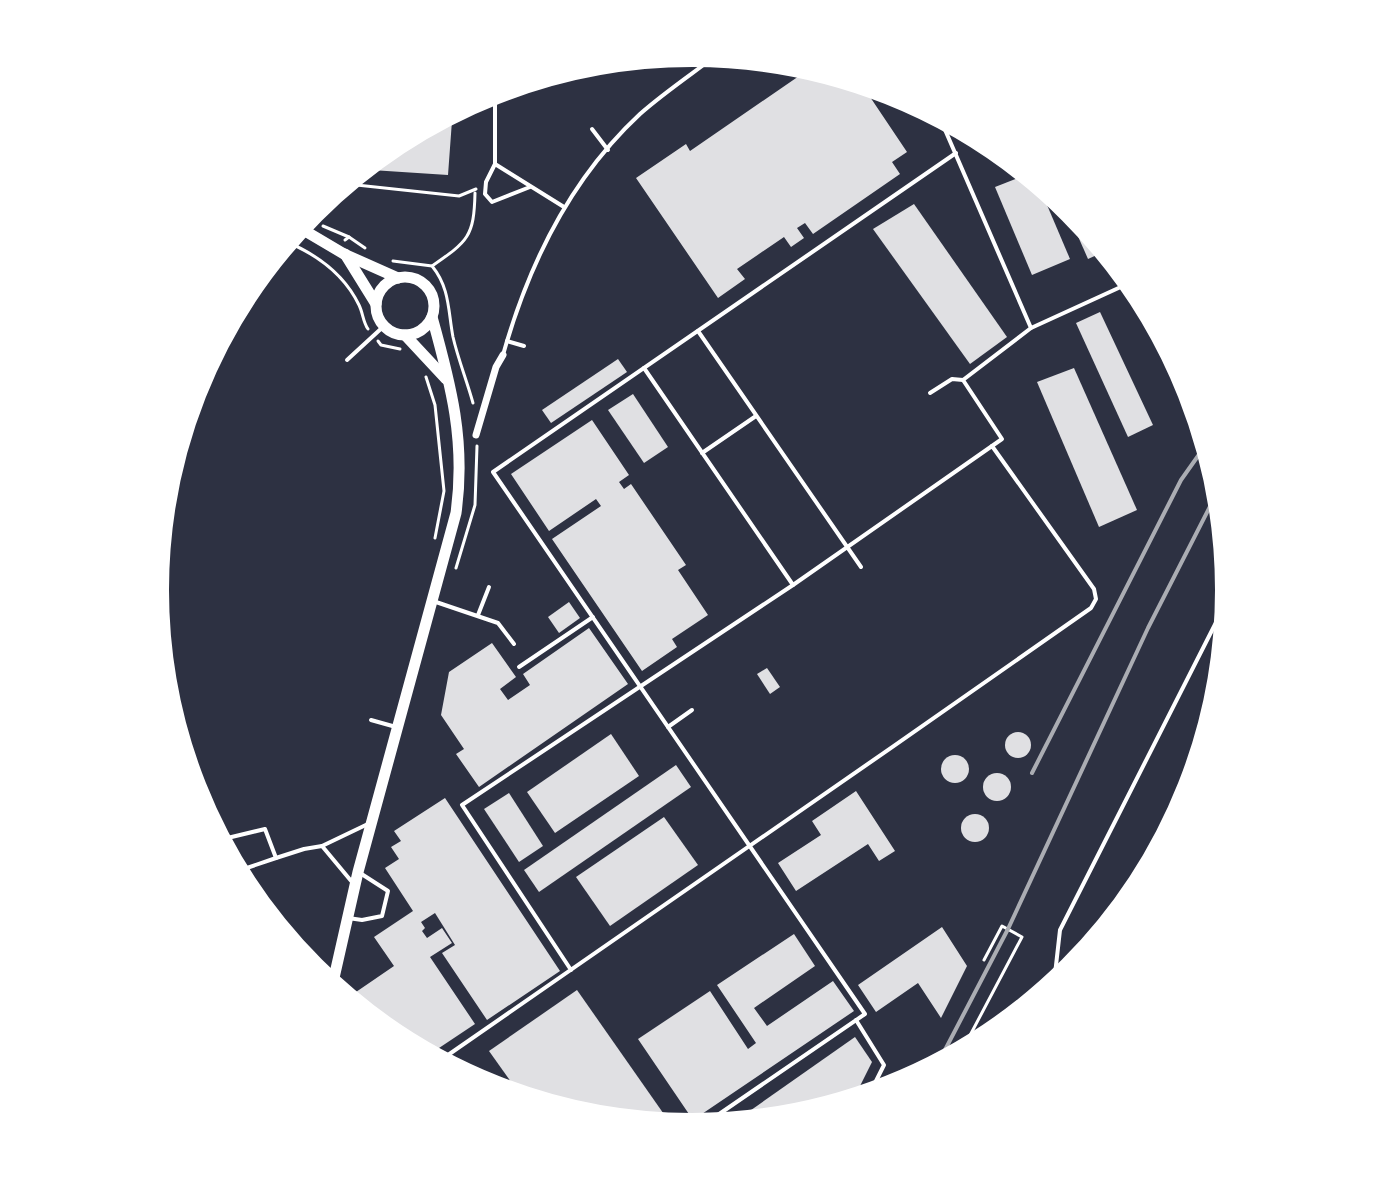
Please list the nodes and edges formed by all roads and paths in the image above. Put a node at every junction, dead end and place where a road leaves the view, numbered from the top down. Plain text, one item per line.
1 (707, 62) edge
2 (495, 100) edge
3 (945, 128) edge
4 (592, 129) dead end
5 (608, 150) junction
6 (956, 153) junction
7 (495, 164) junction
8 (486, 182) junction
9 (354, 185) edge
10 (530, 187) junction
11 (475, 189) junction
12 (565, 207) junction
13 (314, 222) edge
14 (306, 231) edge
15 (349, 237) dead end
16 (294, 244) edge
17 (344, 254) junction
18 (432, 266) dead end
19 (398, 278) junction
20 (1124, 286) edge
21 (376, 304) junction
22 (432, 317) junction
23 (384, 326) junction
24 (1031, 328) junction
25 (698, 331) junction
26 (372, 335) junction
27 (405, 335) junction
28 (507, 341) junction
29 (524, 346) dead end
30 (406, 353) dead end
31 (503, 355) joint
32 (347, 360) dead end
33 (421, 368) dead end
34 (644, 368) junction
35 (447, 379) junction
36 (963, 380) junction
37 (930, 393) dead end
38 (757, 416) junction
39 (476, 435) dead end
40 (992, 446) junction
41 (702, 453) junction
42 (434, 539) dead end
43 (848, 547) junction
44 (861, 567) dead end
45 (793, 585) junction
46 (489, 587) dead end
47 (433, 601) junction
48 (478, 615) junction
49 (1219, 616) edge
50 (593, 617) junction
51 (514, 644) dead end
52 (519, 667) dead end
53 (640, 685) junction
54 (692, 710) dead end
55 (371, 720) dead end
56 (398, 727) junction
57 (668, 727) junction
58 (371, 822) junction
59 (227, 838) edge
60 (322, 846) junction
61 (751, 846) junction
62 (276, 858) junction
63 (244, 869) edge
64 (358, 872) junction
65 (355, 885) junction
66 (346, 918) junction
67 (984, 960) dead end
68 (571, 970) junction
69 (1055, 973) edge
70 (334, 977) edge
71 (856, 1020) junction
72 (968, 1040) edge
73 (446, 1057) edge
74 (874, 1086) edge
75 (714, 1117) edge

1 - 5 lane
2 - 7 lane
3 - 6 lane
4 - 5 lane
5 - 12 lane
6 - 24 lane
6 - 25 lane
7 - 8 lane
7 - 10 lane
8 - 10 lane
8 - 11 path
9 - 11 path
10 - 12 lane
11 - 18 path
12 - 28 lane
13 - 15 path
14 - 17 street
16 - 26 path
17 - 19 street
17 - 21 street
19 - 21 street
19 - 22 street
20 - 24 lane
21 - 23 street
22 - 27 street
22 - 35 street
23 - 26 lane
23 - 27 street
24 - 36 lane
25 - 34 lane
25 - 38 lane
26 - 30 path
26 - 32 lane
27 - 35 street
28 - 29 lane
28 - 31 lane
31 - 39 street
33 - 42 path
34 - 41 lane
34 - 50 lane
35 - 47 street
36 - 37 lane
36 - 40 lane
38 - 41 lane
38 - 43 lane
40 - 43 lane
40 - 61 lane
41 - 45 lane
43 - 44 lane
43 - 45 lane
45 - 53 lane
46 - 48 lane
47 - 48 lane
47 - 56 street
48 - 51 lane
49 - 69 lane
50 - 52 lane
50 - 53 lane
53 - 57 lane
53 - 68 lane
54 - 57 lane
55 - 56 lane
56 - 58 street
57 - 61 lane
58 - 60 lane
58 - 64 street
59 - 62 lane
60 - 62 lane
60 - 65 lane
61 - 68 lane
61 - 71 lane
62 - 63 lane
64 - 65 street
64 - 66 lane
65 - 66 street
66 - 70 street
67 - 72 path
68 - 73 lane
71 - 74 lane
71 - 75 lane

